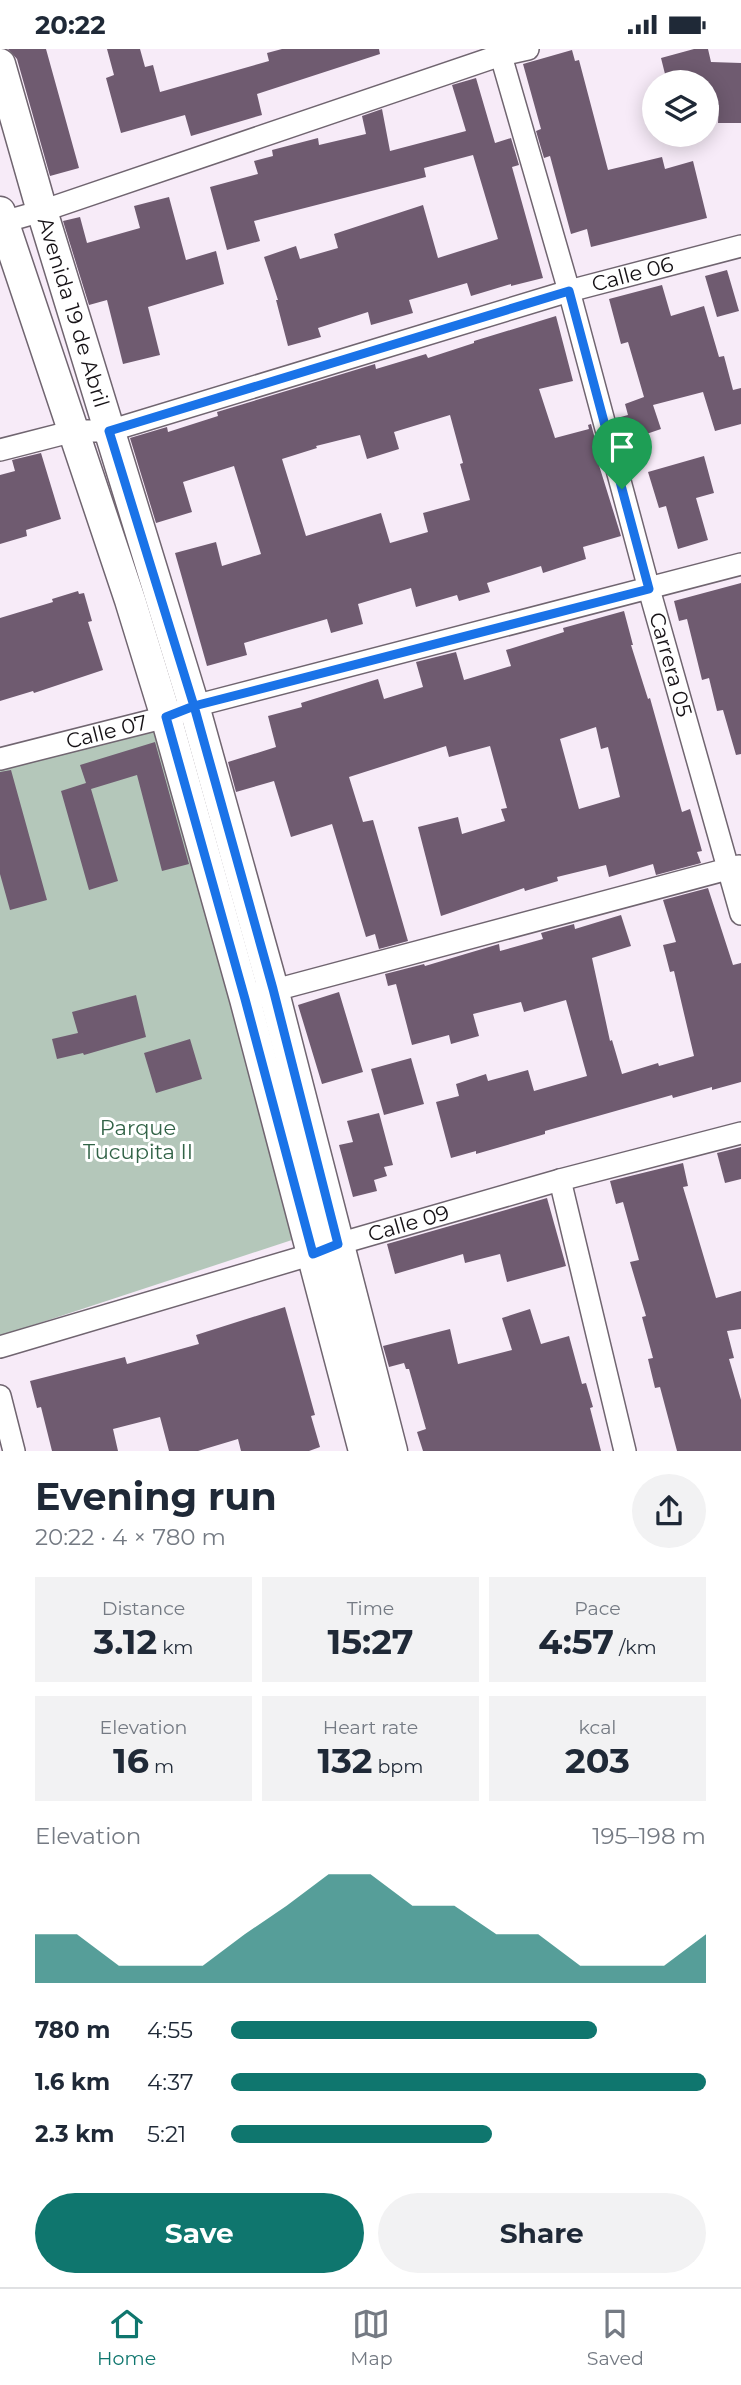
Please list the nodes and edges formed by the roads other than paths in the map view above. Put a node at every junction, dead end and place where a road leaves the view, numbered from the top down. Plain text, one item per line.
1 (528, 49) edge
2 (500, 52) edge
3 (0, 64) edge
4 (42, 211) junction
5 (1, 219) edge
6 (741, 246) edge
7 (569, 291) junction
8 (74, 431) junction
9 (109, 431) junction
10 (0, 450) edge
11 (741, 565) edge
12 (649, 589) junction
13 (194, 706) junction
14 (166, 717) junction
15 (0, 759) edge
16 (734, 867) edge
17 (741, 914) edge
18 (259, 994) junction
19 (741, 1133) edge
20 (559, 1180) junction
21 (325, 1249) junction
22 (0, 1347) edge
23 (0, 1396) edge
24 (14, 1451) edge
25 (364, 1451) edge
26 (393, 1451) edge
27 (625, 1451) edge

1 - 2 street
2 - 4 street
2 - 7 street, Carrera 05
3 - 4 street, Avenida 19 de Abril
4 - 5 street
4 - 9 street, Avenida 19 de Abril
5 - 8 street, Avenida 19 de Abril
6 - 7 street, Calle 06
7 - 9 street, Calle 06
7 - 12 street, Carrera 05
8 - 9 street, Calle 06
8 - 10 street, Calle 06
8 - 14 street, Avenida 19 de Abril
9 - 13 street, Avenida 19 de Abril
11 - 12 street, Calle 07
12 - 13 street, Calle 07
12 - 16 street, Carrera 05
13 - 14 street, Calle 07
13 - 18 street, Avenida 19 de Abril
14 - 15 street, Calle 07
14 - 18 street, Avenida 19 de Abril
16 - 17 street, Carrera 05
16 - 18 street
18 - 21 street, Avenida 19 de Abril
19 - 20 street, Calle 09
20 - 21 street, Calle 09
20 - 27 street
21 - 22 street, Calle 09
21 - 25 street, Avenida 19 de Abril
21 - 26 street, Avenida 19 de Abril
23 - 24 street

